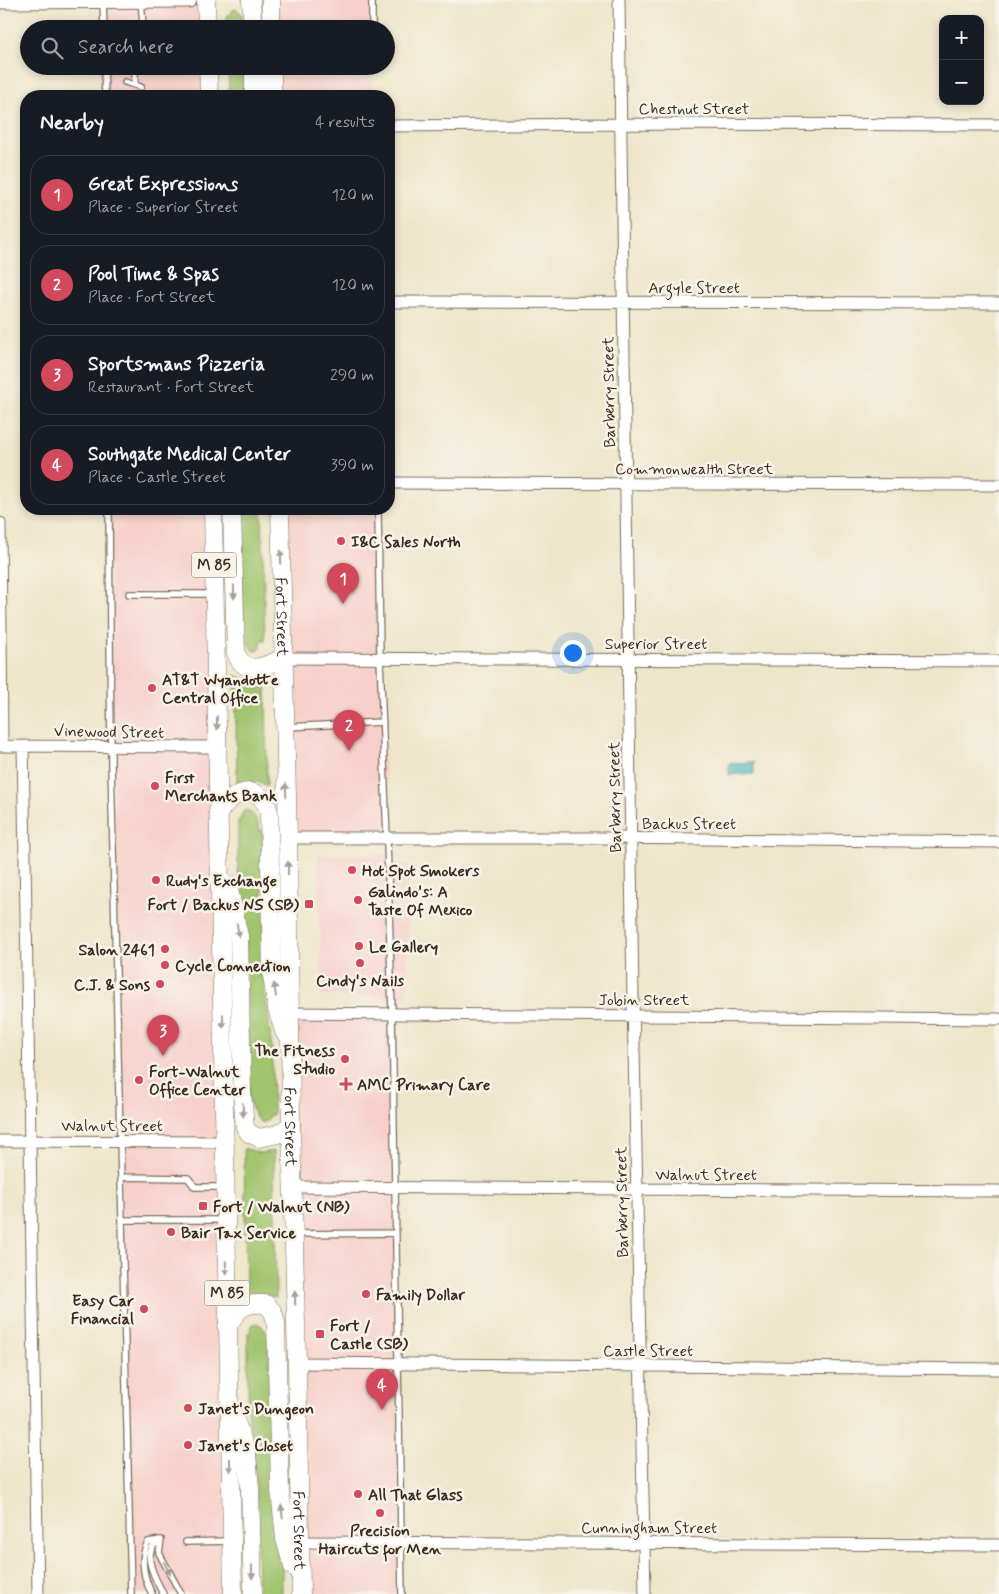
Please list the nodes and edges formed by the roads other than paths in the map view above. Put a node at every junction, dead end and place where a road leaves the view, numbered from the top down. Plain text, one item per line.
1 (103, 0) edge
2 (141, 0) edge
3 (189, 0) edge
4 (206, 0) edge
5 (251, 0) edge
6 (271, 0) edge
7 (372, 0) edge
8 (619, 0) edge
9 (0, 1) edge
10 (104, 20) edge
11 (143, 20) edge
12 (207, 20) edge
13 (252, 20) edge
14 (271, 20) edge
15 (372, 20) edge
16 (104, 75) edge
17 (136, 75) edge
18 (208, 75) edge
19 (254, 75) edge
20 (272, 75) edge
21 (125, 82) dead end
22 (105, 90) edge
23 (208, 90) edge
24 (254, 90) edge
25 (272, 90) edge
26 (621, 124) junction
27 (999, 125) edge
28 (395, 126) edge
29 (395, 302) edge
30 (624, 303) junction
31 (999, 303) edge
32 (395, 483) edge
33 (626, 485) junction
34 (999, 485) edge
35 (108, 515) edge
36 (213, 515) edge
37 (232, 515) edge
38 (280, 515) edge
39 (378, 515) edge
40 (0, 523) edge
41 (129, 594) dead end
42 (214, 594) junction
43 (1, 656) edge
44 (380, 657) junction
45 (283, 658) junction
46 (628, 660) junction
47 (999, 661) edge
48 (383, 722) junction
49 (284, 727) junction
50 (1, 746) edge
51 (23, 746) junction
52 (111, 746) junction
53 (217, 747) junction
54 (218, 813) junction
55 (288, 838) junction
56 (387, 838) junction
57 (631, 838) junction
58 (999, 842) edge
59 (220, 848) junction
60 (290, 1013) junction
61 (392, 1013) junction
62 (634, 1015) junction
63 (999, 1019) edge
64 (290, 1054) junction
65 (290, 1125) junction
66 (0, 1141) edge
67 (30, 1141) junction
68 (120, 1142) junction
69 (224, 1142) junction
70 (121, 1177) junction
71 (225, 1187) junction
72 (292, 1187) junction
73 (395, 1187) junction
74 (637, 1190) junction
75 (999, 1191) edge
76 (122, 1220) junction
77 (225, 1220) junction
78 (396, 1233) junction
79 (293, 1234) junction
80 (227, 1328) junction
81 (297, 1363) junction
82 (398, 1364) junction
83 (642, 1366) junction
84 (999, 1368) edge
85 (229, 1404) junction
86 (161, 1540) junction
87 (232, 1541) junction
88 (401, 1541) junction
89 (186, 1542) dead end
90 (299, 1542) junction
91 (644, 1543) junction
92 (999, 1545) edge
93 (38, 1594) edge
94 (131, 1594) edge
95 (152, 1594) edge
96 (163, 1594) edge
97 (181, 1594) edge
98 (233, 1594) edge
99 (253, 1594) edge
100 (300, 1594) edge
101 (402, 1594) edge
102 (646, 1594) edge

1 - 2 street
1 - 9 street
1 - 10 lane
2 - 3 street
2 - 11 lane
4 - 12 main road
5 - 13 main road
6 - 14 main road
7 - 15 lane
8 - 26 street, Barberry Street
16 - 22 lane
17 - 21 lane
18 - 23 main road
19 - 24 main road
20 - 25 main road
26 - 27 street, Chestnut Street
26 - 28 street, Chestnut Street
26 - 30 street, Barberry Street
29 - 30 street, Argyle Street
30 - 31 street, Argyle Street
30 - 33 street, Barberry Street
32 - 33 street, Commonwealth Street
33 - 34 street, Commonwealth Street
33 - 46 street, Barberry Street
35 - 52 lane
36 - 42 main road, M 85
37 -> 45 main road
45 -> 38 main road, Fort Street
39 - 44 lane
40 - 43 street
41 - 42 lane
42 -> 53 main road, M 85
43 - 50 street
44 - 45 street, Superior Street
44 - 46 street, Superior Street
44 - 48 lane
45 - 49 main road, Fort Street
46 - 47 street, Superior Street
46 - 57 street, Barberry Street
48 - 49 lane
48 - 56 lane
55 -> 49 main road, Fort Street
50 - 51 street, Vinewood Street
51 - 52 street, Vinewood Street
51 - 67 street
52 - 53 street, Vinewood Street
52 - 68 lane
53 - 54 main road, M 85
54 - 59 main road, M 85
64 -> 54 main road
55 - 56 street, Backus Street
60 -> 55 main road, Fort Street
56 - 57 street, Backus Street
56 - 61 lane
57 - 58 street, Backus Street
57 - 62 street, Barberry Street
59 -> 65 main road
59 -> 69 main road, M 85
60 - 61 street, Jobin Street
60 - 64 main road, Fort Street
61 - 62 street, Jobin Street
61 - 73 lane
62 - 63 street, Jobin Street
62 - 74 street, Barberry Street
64 - 65 main road, Fort Street
65 - 72 main road, Fort Street
66 - 67 street, Walnut Street
67 - 68 street, Walnut Street
67 - 93 street
68 - 69 street, Walnut Street
68 - 70 lane
69 - 71 main road, M 85
70 - 71 lane
70 - 76 lane
71 - 77 main road, M 85
72 - 73 street, Walnut Street
72 - 79 main road, Fort Street
73 - 74 street, Walnut Street
73 - 78 lane
74 - 75 street, Walnut Street
74 - 83 street, Barberry Street
76 - 77 lane
76 - 94 lane
77 -> 80 main road, M 85
78 - 79 lane
78 - 82 lane
81 -> 79 main road, Fort Street
80 - 85 main road, M 85
100 -> 80 main road
81 - 82 street, Castle Street
81 - 90 main road, Fort Street
82 - 83 street, Castle Street
82 - 88 lane
83 - 84 street, Castle Street
83 - 91 street, Barberry Street
85 -> 87 main road, M 85
85 -> 99 main road
86 - 95 lane
86 - 96 lane
86 -> 97 lane
87 - 89 lane
87 - 98 main road, M 85
88 - 90 street, Cunningham Street
88 - 91 street, Cunningham Street
88 - 101 lane
90 - 100 main road, Fort Street
91 - 92 street, Cunningham Street
91 - 102 street, Barberry Street

